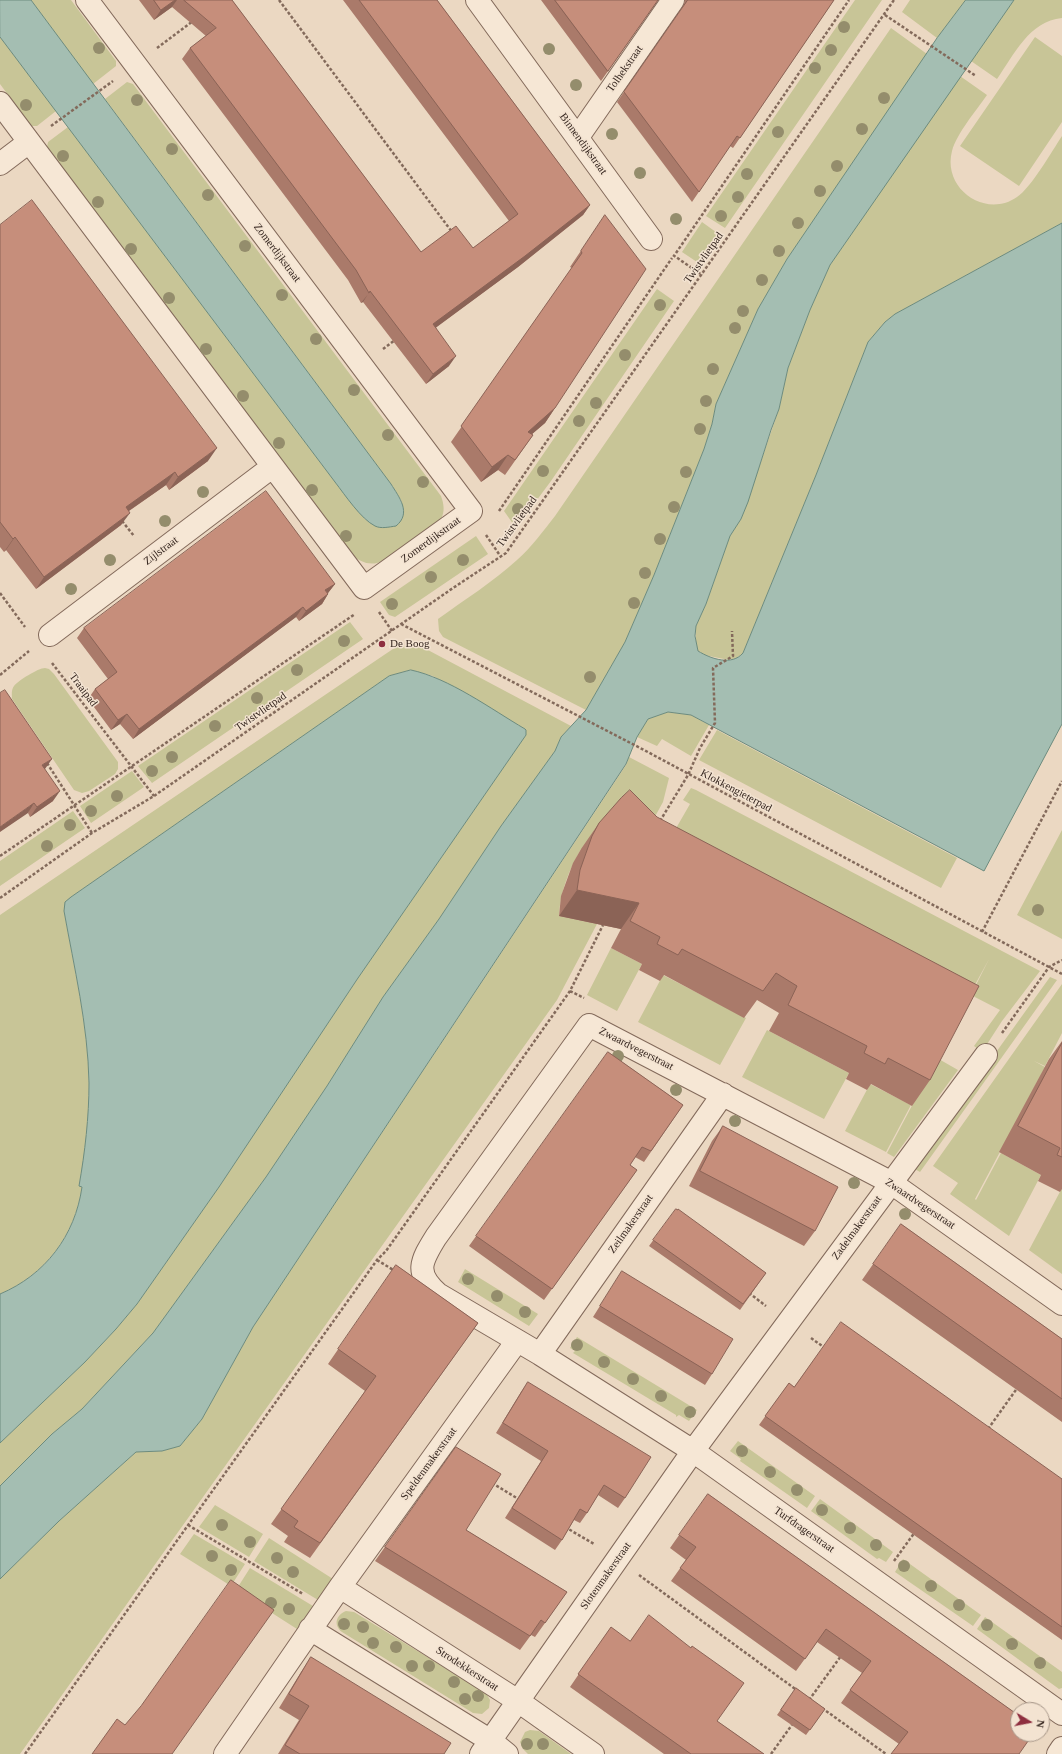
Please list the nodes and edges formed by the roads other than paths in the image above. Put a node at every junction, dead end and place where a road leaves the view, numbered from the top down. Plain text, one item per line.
1 (87, 0) edge
2 (477, 0) edge
3 (673, 0) edge
4 (0, 103) edge
5 (578, 137) junction
6 (29, 142) junction
7 (0, 164) edge
8 (650, 239) road end
9 (272, 467) junction
10 (44, 640) road end
11 (986, 1055) road end
12 (723, 1094) junction
13 (890, 1182) junction
14 (1062, 1304) edge
15 (517, 1340) junction
16 (540, 1354) junction
17 (693, 1451) junction
18 (340, 1587) junction
19 (310, 1629) junction
20 (518, 1701) junction
21 (1062, 1714) edge
22 (1062, 1748) edge
23 (493, 1750) edge
24 (225, 1754) edge
25 (593, 1754) edge
26 (1058, 1754) edge

1 - 9 street, Zomerdijkstraat
2 - 5 street, Binnendijkstraat
3 - 5 street, Tolhekstraat
4 - 6 street, Zomerdijkstraat
5 - 8 street, Binnendijkstraat
6 - 7 street
6 - 9 street, Zomerdijkstraat
9 - 10 street, Zijlstraat
11 - 13 street, Zadelmakerstraat
12 - 13 street, Zwaardvegerstraat
12 - 15 street, Zwaardvegerstraat
12 - 16 street, Zeilmakerstraat
13 - 14 street, Zwaardvegerstraat
13 - 17 street, Zadelmakerstraat
15 - 16 street, Zwaardvegerstraat
15 - 18 street, Speldenmakerstraat
16 - 17 street, Turfdragerstraat
17 - 20 street, Slotenmakerstraat
17 - 21 street, Turfdragerstraat
18 - 19 street
18 - 20 street, Strodekkerstraat
19 - 23 street
19 - 24 street
20 - 23 street
20 - 25 street, Strodekkerstraat
22 - 26 street

